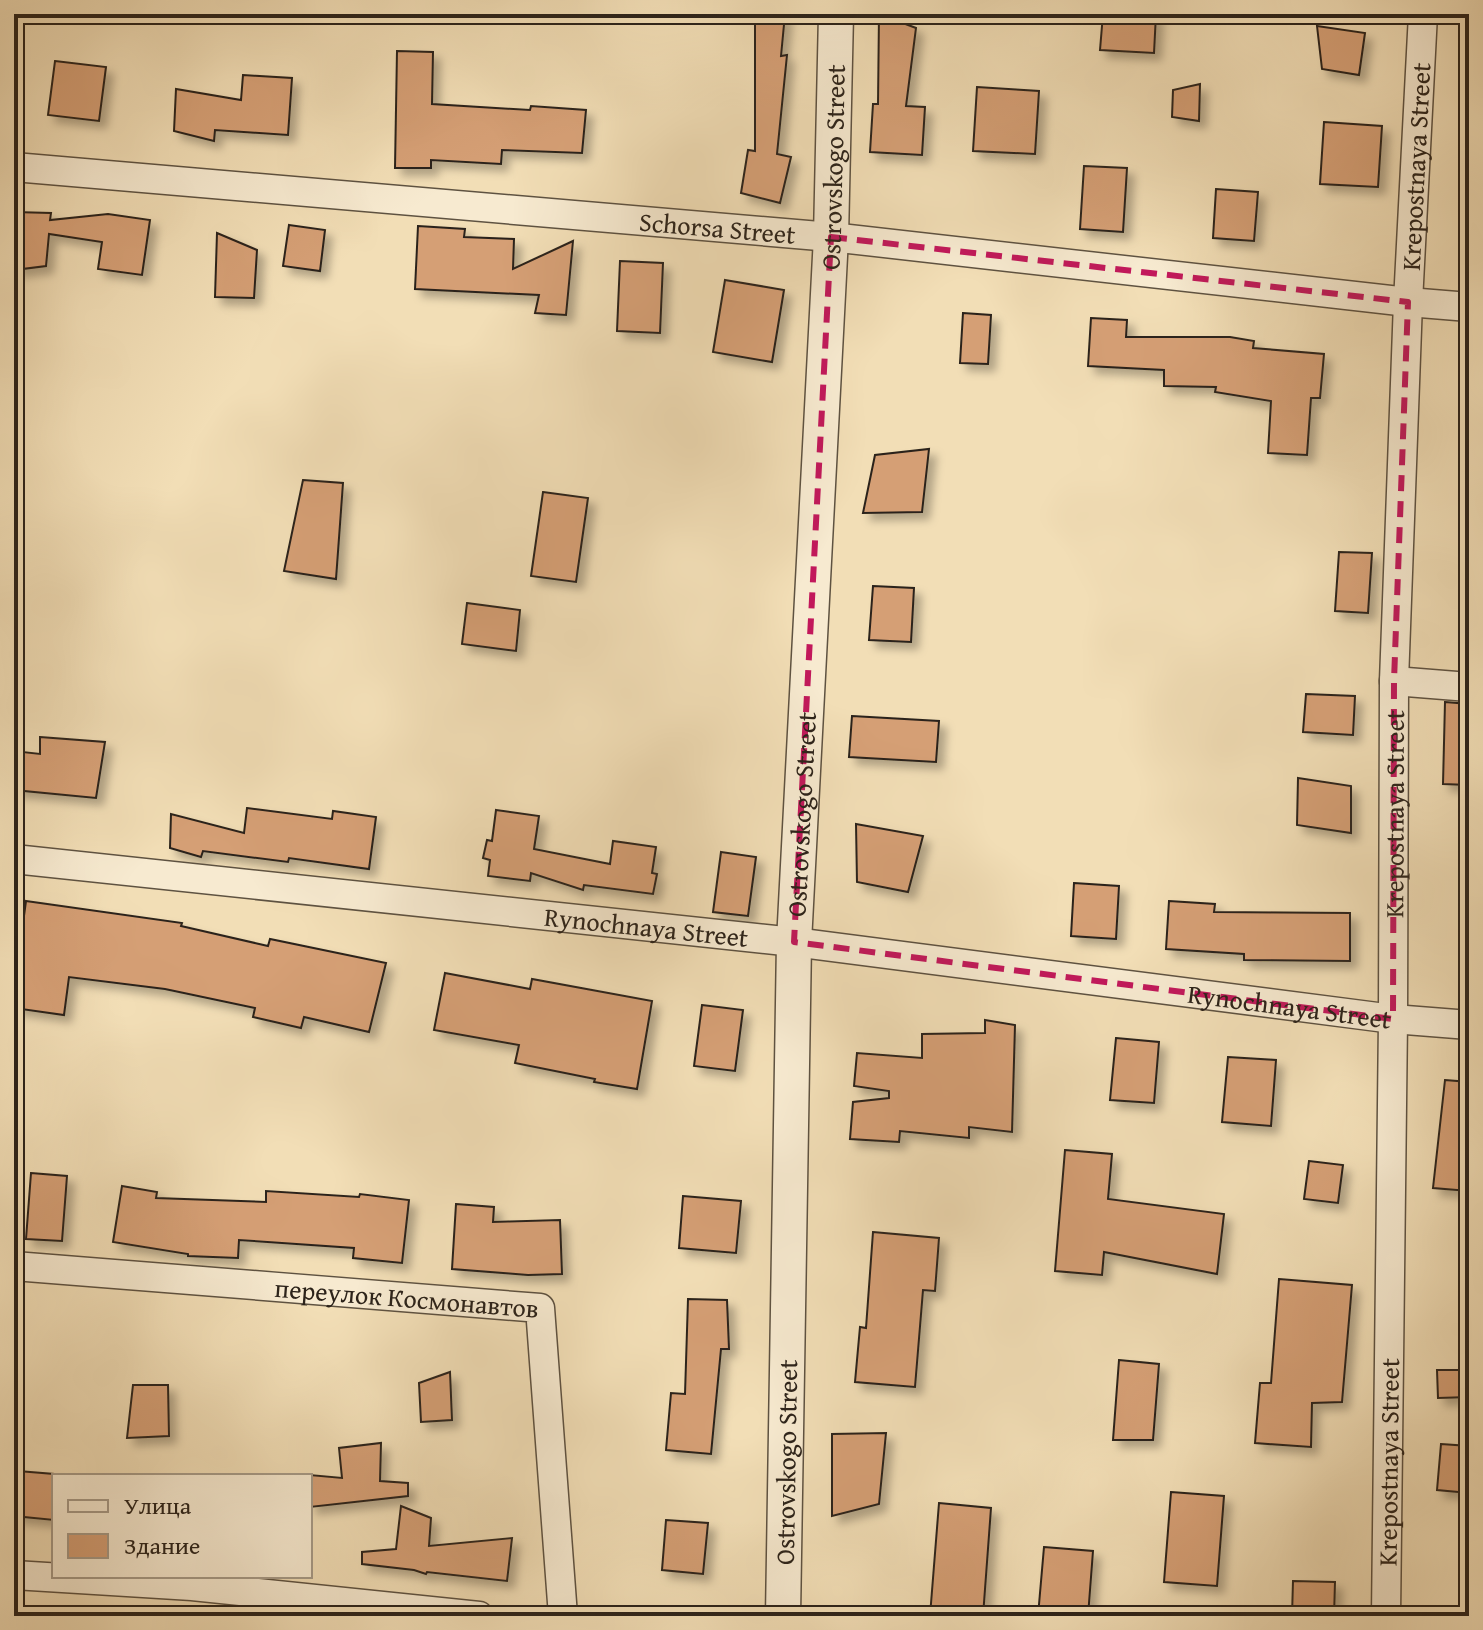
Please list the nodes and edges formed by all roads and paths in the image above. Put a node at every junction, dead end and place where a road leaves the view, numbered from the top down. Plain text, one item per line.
1 (836, 14) edge
2 (1423, 14) edge
3 (14, 167) edge
4 (831, 237) junction
5 (1408, 302) junction
6 (1469, 307) edge
7 (1394, 681) junction
8 (1469, 687) edge
9 (14, 859) edge
10 (794, 942) junction
11 (1393, 1019) junction
12 (1469, 1025) edge
13 (14, 1266) edge
14 (14, 1575) edge
15 (52, 1577) edge
16 (63, 1578) edge
17 (479, 1616) edge
18 (563, 1616) edge
19 (783, 1616) edge
20 (1386, 1616) edge

1 - 4 street, Ostrovskogo Street
2 - 5 street, Krepostnaya Street
3 - 4 street, Schorsa Street
4 - 5 street, Schorsa Street
4 - 10 street, Ostrovskogo Street
5 - 6 street, Schorsa Street
5 - 7 street, Krepostnaya Street
7 - 8 street
7 - 11 street, Krepostnaya Street
9 - 10 street, Rynochnaya Street
10 - 11 street, Rynochnaya Street
10 - 19 street, Ostrovskogo Street
11 - 12 street, Rynochnaya Street
11 - 20 street, Krepostnaya Street
13 - 18 street, переулок Космонавтов
14 - 15 street
16 - 17 street

